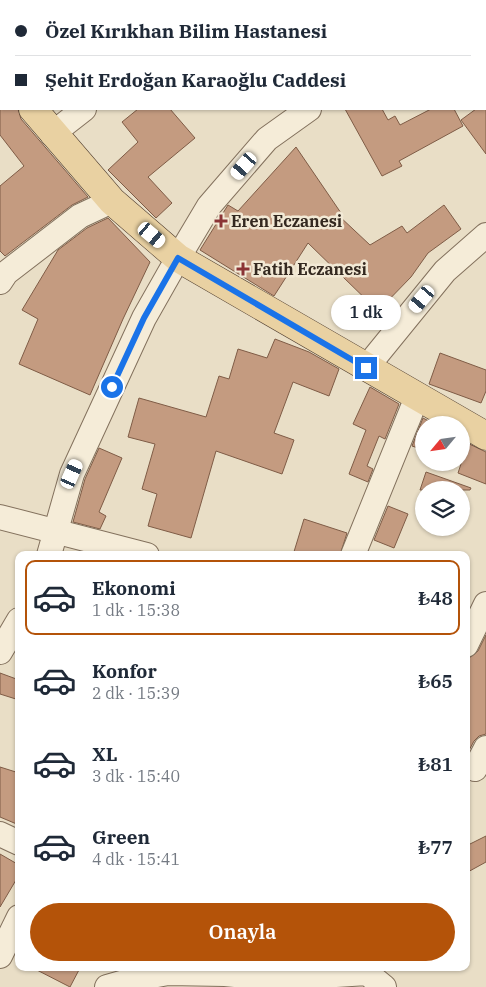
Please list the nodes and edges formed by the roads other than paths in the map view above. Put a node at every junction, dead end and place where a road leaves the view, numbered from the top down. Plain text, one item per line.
1 (34, 110) edge
2 (83, 110) edge
3 (308, 110) edge
4 (52, 134) junction
5 (112, 201) junction
6 (486, 236) edge
7 (178, 258) junction
8 (2, 274) edge
9 (366, 368) junction
10 (417, 397) junction
11 (486, 436) edge
12 (0, 516) edge
13 (57, 530) junction
14 (50, 551) edge
15 (132, 551) edge
16 (355, 551) edge
17 (486, 604) edge
18 (15, 627) edge
19 (472, 637) edge
20 (0, 652) edge
21 (486, 748) edge
22 (475, 770) dead end
23 (0, 834) edge
24 (15, 841) edge
25 (15, 925) edge
26 (0, 956) edge
27 (224, 971) edge
28 (373, 976) edge
29 (274, 983) edge
30 (108, 987) edge

1 - 4 main road
2 - 4 street
3 - 7 street
4 - 5 main road
5 - 7 main road
5 - 8 street
6 - 9 street
7 - 9 main road
7 - 13 street
9 - 10 main road
10 - 11 main road
10 - 16 street
12 - 13 street
13 - 14 street
13 - 15 street
17 - 19 street
18 - 20 street
21 - 22 street
23 - 24 street
25 - 26 street
27 - 29 street
27 - 30 street
28 - 29 street

